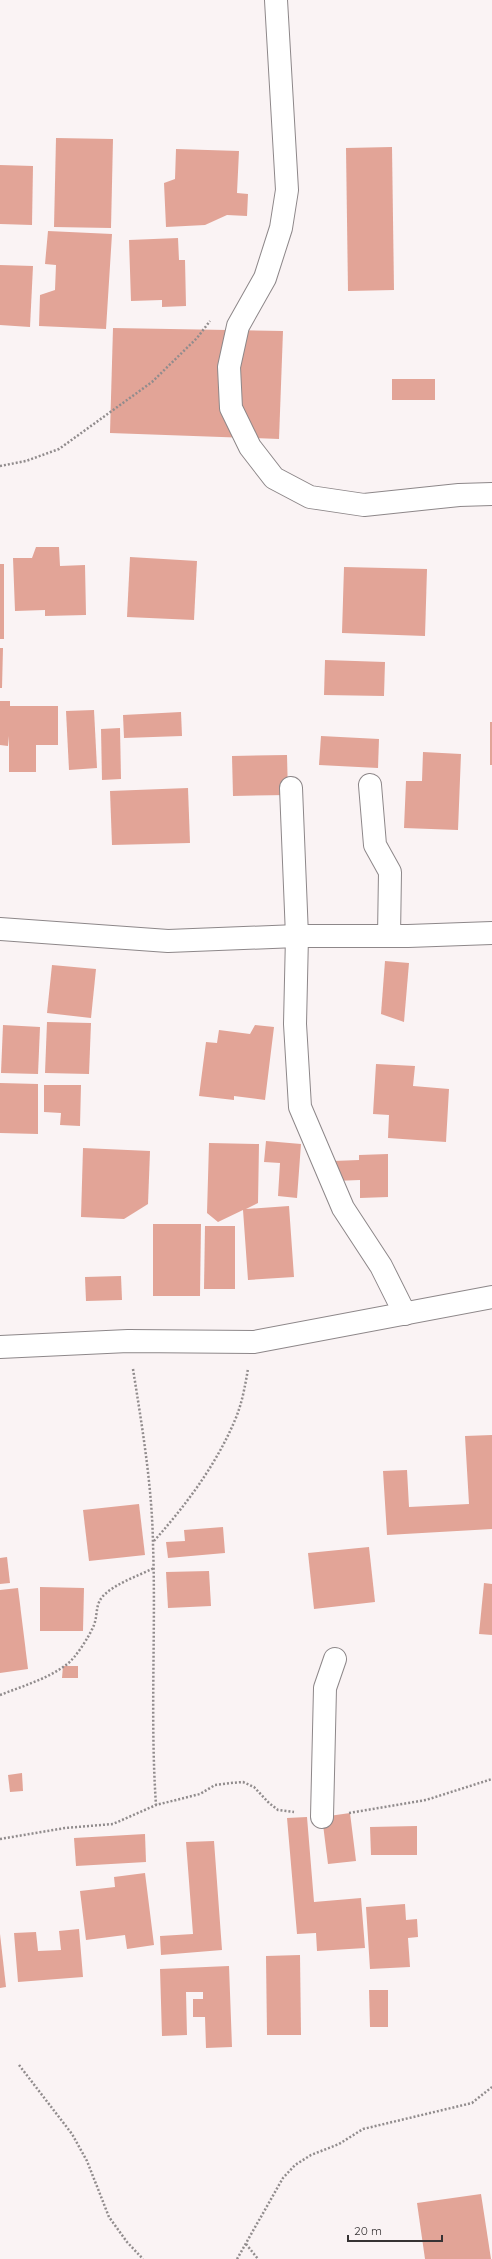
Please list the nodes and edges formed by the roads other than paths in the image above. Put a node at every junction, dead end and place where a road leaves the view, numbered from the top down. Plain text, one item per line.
1 (276, 0) edge
2 (492, 494) edge
3 (370, 785) dead end
4 (291, 788) dead end
5 (0, 929) edge
6 (492, 933) edge
7 (297, 936) junction
8 (389, 936) junction
9 (492, 1297) edge
10 (405, 1314) junction
11 (0, 1347) edge
12 (335, 1659) dead end
13 (322, 1817) dead end

1 - 2 street
3 - 8 street
4 - 7 street
5 - 7 street
6 - 8 street
7 - 8 street
7 - 10 street
9 - 10 street
10 - 11 street
12 - 13 street

